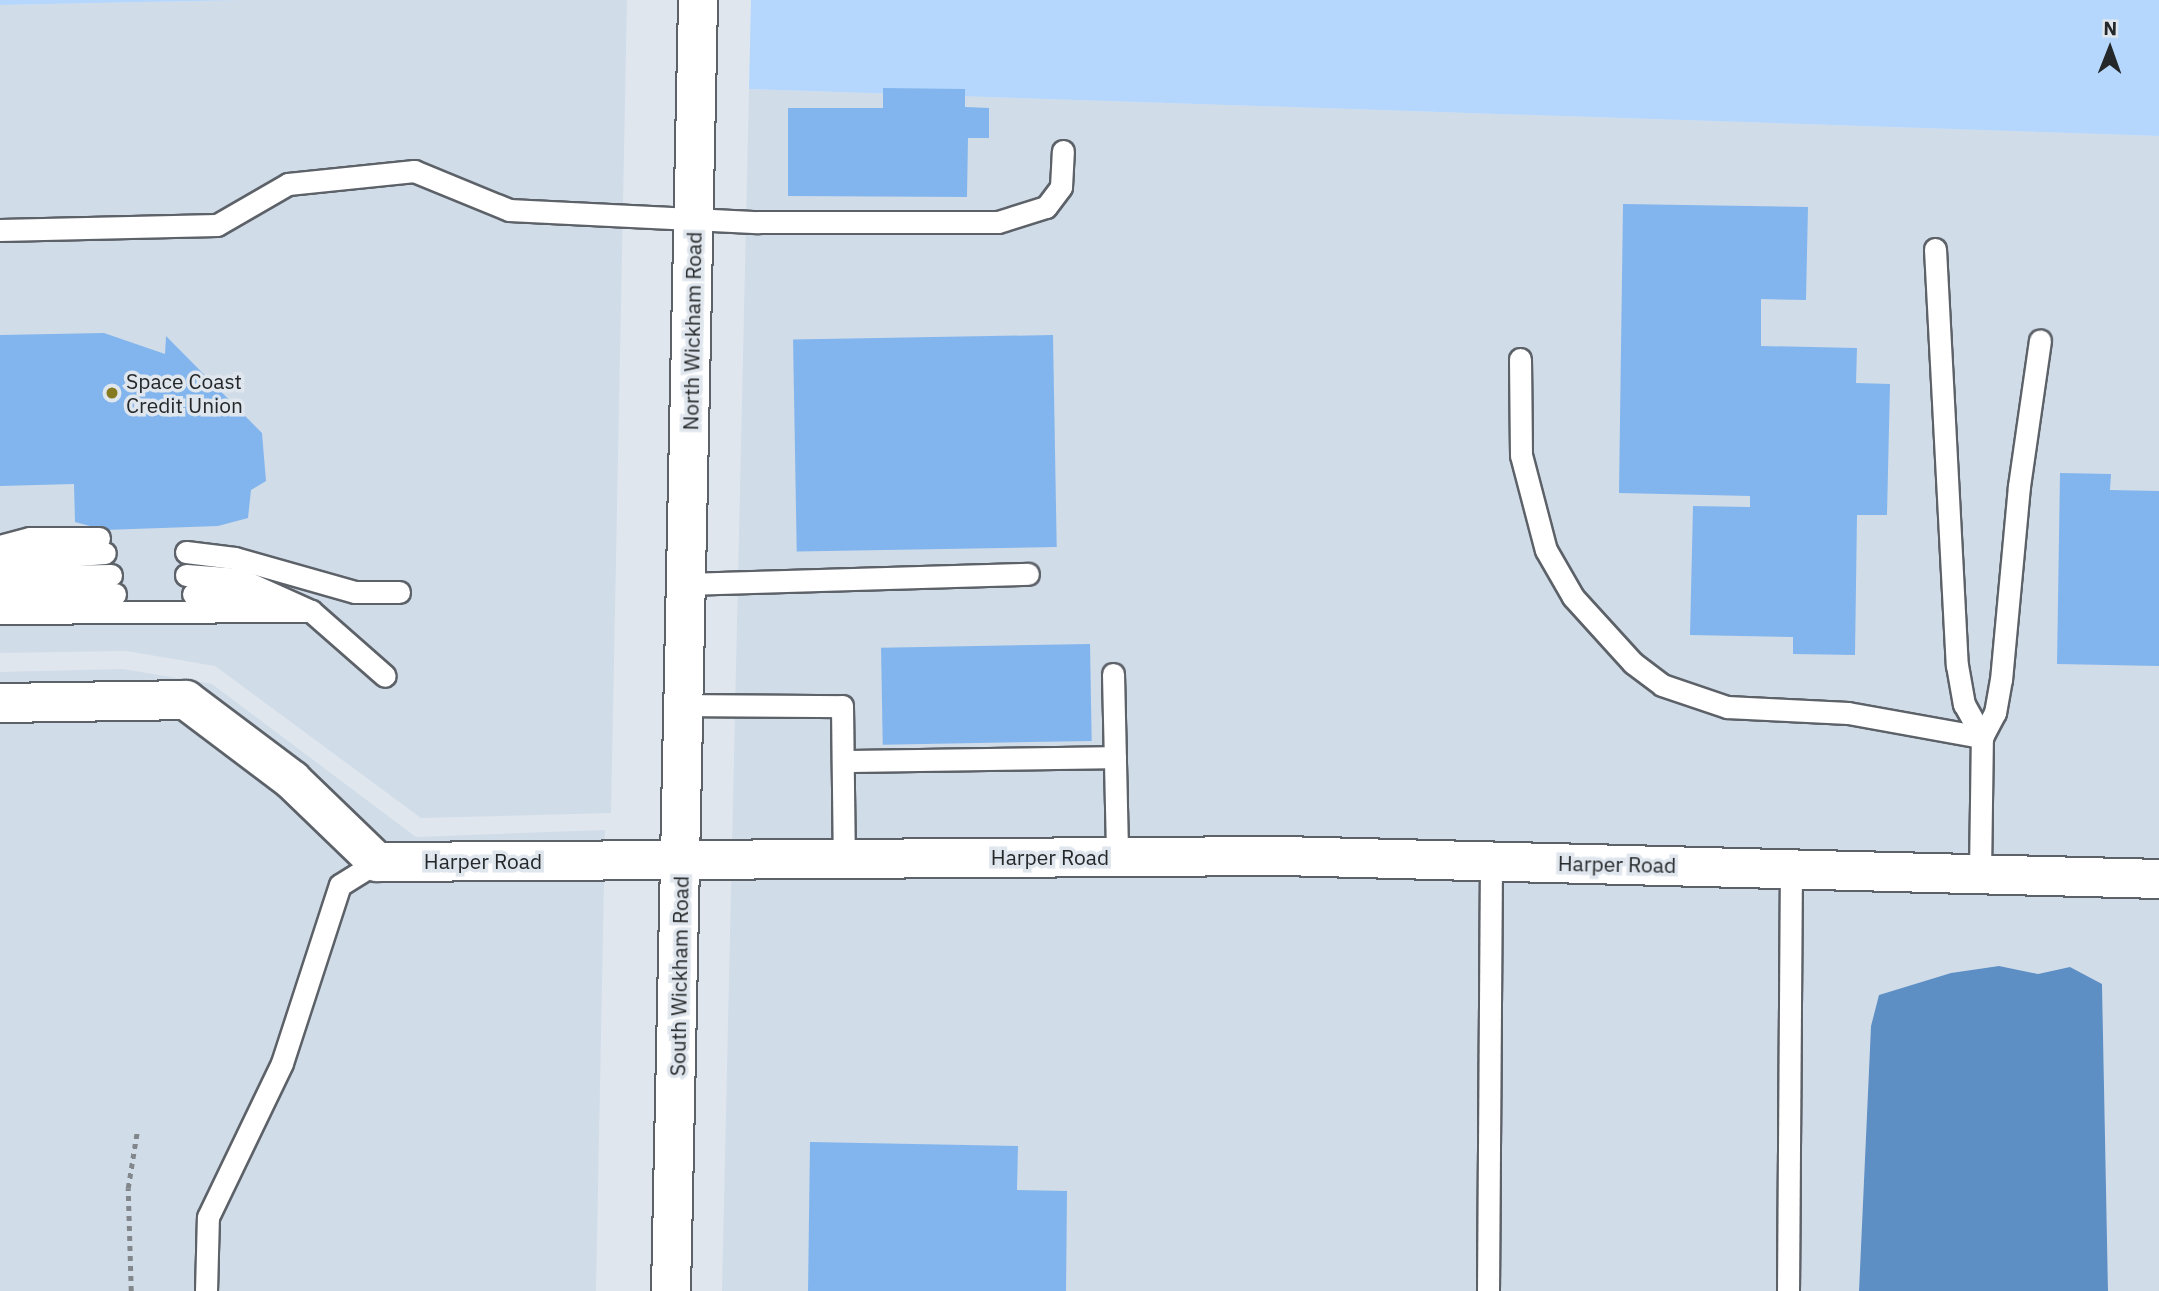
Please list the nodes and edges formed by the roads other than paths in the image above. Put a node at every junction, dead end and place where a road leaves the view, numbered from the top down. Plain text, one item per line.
1 (698, 0) edge
2 (1063, 151) dead end
3 (694, 219) junction
4 (0, 230) edge
5 (1935, 249) dead end
6 (2040, 341) dead end
7 (1520, 359) dead end
8 (0, 546) edge
9 (189, 548) dead end
10 (0, 561) edge
11 (1028, 574) dead end
12 (0, 578) edge
13 (190, 584) dead end
14 (687, 584) junction
15 (399, 592) dead end
16 (0, 594) edge
17 (311, 611) junction
18 (0, 613) edge
19 (685, 661) joint
20 (1114, 674) dead end
21 (385, 676) dead end
22 (0, 703) edge
23 (684, 705) junction
24 (1982, 737) junction
25 (1115, 757) junction
26 (843, 761) junction
27 (1117, 857) junction
28 (844, 859) junction
29 (682, 860) junction
30 (1491, 861) junction
31 (377, 862) junction
32 (1791, 869) junction
33 (1980, 874) junction
34 (2159, 879) edge
35 (206, 1291) edge
36 (671, 1291) edge
37 (1488, 1291) edge
38 (1788, 1291) edge

1 - 3 street, North Wickham Road
2 - 3 lane
3 - 4 lane
3 - 14 street, North Wickham Road
5 - 24 lane
6 - 24 lane
7 - 24 lane
8 - 10 lane
9 - 15 lane
11 - 14 lane
12 - 16 lane
13 - 17 lane
14 - 19 street, North Wickham Road
17 - 18 lane
17 - 21 lane
19 - 23 street, South Wickham Road
20 - 25 lane
22 - 31 street
23 - 26 lane
23 - 29 street, South Wickham Road
24 - 33 lane
25 - 26 lane
25 - 27 lane
26 - 28 lane
27 - 28 street, Harper Road
27 - 30 street, Harper Road
28 - 29 street, Harper Road
29 - 31 street, Harper Road
29 - 36 street, South Wickham Road
30 - 32 street, Harper Road
30 - 37 lane
31 - 35 lane
32 - 33 street, Harper Road
32 - 38 lane
33 - 34 street, Harper Road

